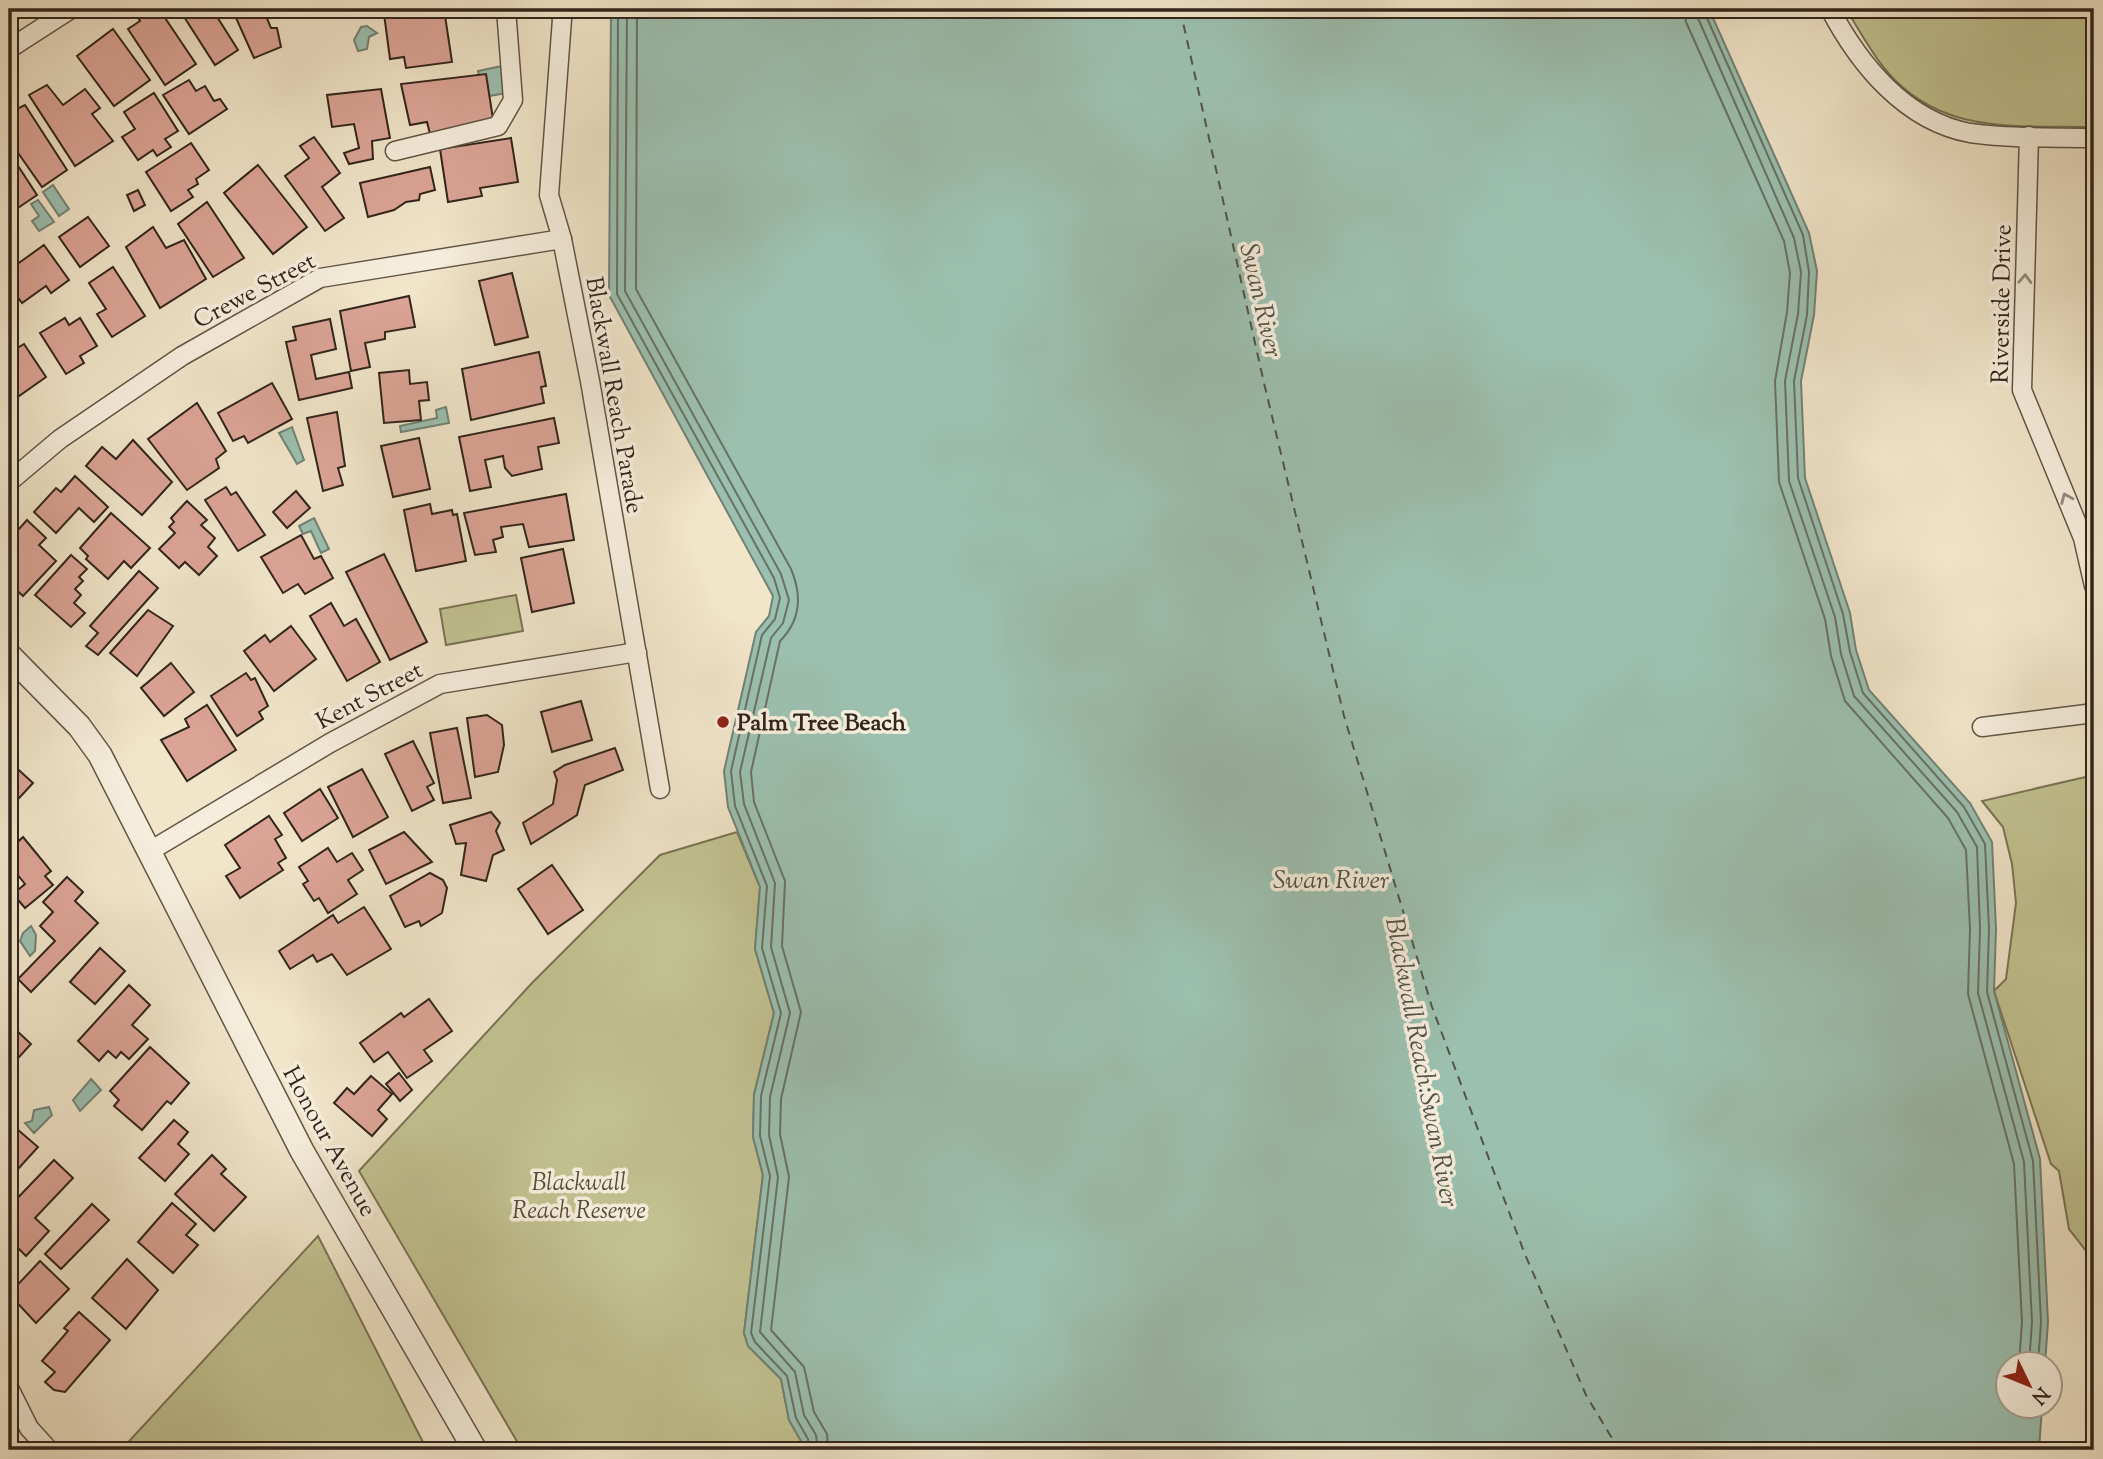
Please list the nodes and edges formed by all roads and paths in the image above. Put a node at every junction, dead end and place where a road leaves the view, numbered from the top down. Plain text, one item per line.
1 (71, 9) edge
2 (506, 9) edge
3 (559, 9) edge
4 (1830, 9) edge
5 (9, 49) edge
6 (2028, 136) junction
7 (2094, 138) edge
8 (395, 151) dead end
9 (562, 239) junction
10 (9, 482) edge
11 (2094, 586) edge
12 (637, 652) junction
13 (9, 655) edge
14 (2094, 713) edge
15 (1982, 727) dead end
16 (660, 789) dead end
17 (150, 852) junction
18 (9, 1388) edge
19 (48, 1449) edge
20 (475, 1450) edge

1 - 5 street
2 - 8 street
3 - 9 street, Blackwall Reach Parade
4 - 6 street
6 - 7 street
11 -> 6 street, Riverside Drive
9 - 10 street, Crewe Street
9 - 12 street, Blackwall Reach Parade
12 - 16 street, Blackwall Reach Parade
12 - 17 street, Kent Street
13 - 17 street, Honour Avenue
14 - 15 street
17 - 20 street, Honour Avenue
18 - 19 street

